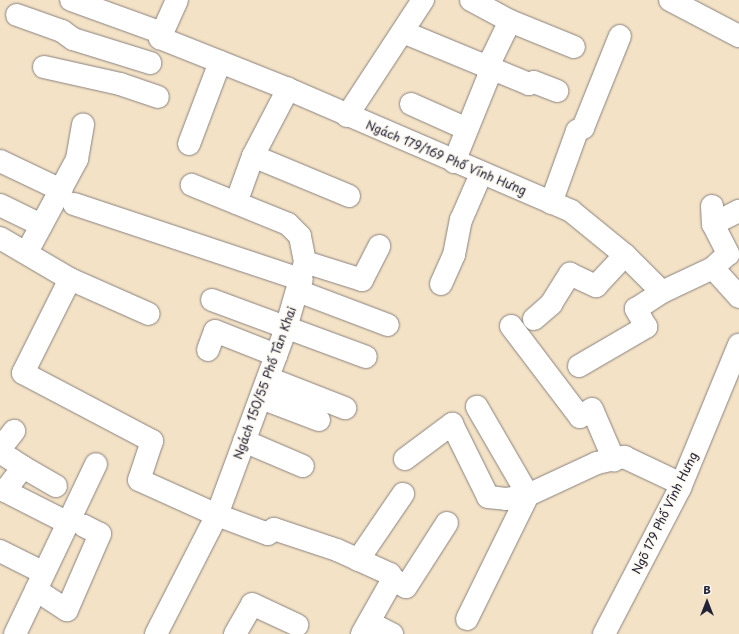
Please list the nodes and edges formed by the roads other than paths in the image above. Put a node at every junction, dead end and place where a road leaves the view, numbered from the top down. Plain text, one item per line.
1 (71, 0) edge
2 (177, 0) edge
3 (423, 0) edge
4 (471, 0) edge
5 (670, 0) edge
6 (17, 15) dead end
7 (510, 21) junction
8 (403, 32) junction
9 (161, 36) junction
10 (620, 36) dead end
11 (739, 36) edge
12 (574, 47) dead end
13 (220, 62) junction
14 (150, 63) junction
15 (44, 67) dead end
16 (490, 68) junction
17 (288, 89) junction
18 (557, 91) dead end
19 (411, 104) dead end
20 (347, 116) junction
21 (83, 125) dead end
22 (467, 129) junction
23 (189, 144) dead end
24 (254, 156) junction
25 (0, 161) edge
26 (454, 162) junction
27 (481, 174) junction
28 (192, 185) dead end
29 (349, 196) dead end
30 (67, 197) junction
31 (236, 203) junction
32 (551, 203) junction
33 (0, 205) edge
34 (739, 211) edge
35 (41, 225) junction
36 (0, 238) edge
37 (379, 246) dead end
38 (27, 252) junction
39 (625, 255) junction
40 (713, 268) junction
41 (302, 277) junction
42 (70, 279) junction
43 (441, 284) dead end
44 (662, 292) junction
45 (739, 297) edge
46 (212, 300) dead end
47 (149, 314) dead end
48 (534, 319) dead end
49 (388, 325) dead end
50 (511, 326) dead end
51 (286, 328) junction
52 (739, 345) edge
53 (208, 350) dead end
54 (276, 355) junction
55 (366, 357) dead end
56 (579, 366) dead end
57 (264, 388) junction
58 (477, 407) dead end
59 (345, 408) dead end
60 (319, 420) dead end
61 (14, 431) dead end
62 (244, 441) junction
63 (0, 450) edge
64 (405, 459) dead end
65 (614, 460) junction
66 (96, 464) dead end
67 (303, 466) dead end
68 (23, 467) junction
69 (681, 484) junction
70 (56, 486) dead end
71 (403, 494) dead end
72 (3, 495) edge
73 (528, 495) junction
74 (216, 515) junction
75 (447, 523) dead end
76 (76, 524) junction
77 (0, 551) edge
78 (358, 560) junction
79 (393, 580) junction
80 (40, 581) junction
81 (467, 619) dead end
82 (297, 625) dead end
83 (366, 628) edge
84 (15, 634) edge
85 (156, 634) edge
86 (235, 634) edge
87 (392, 634) edge
88 (604, 634) edge

1 - 9 street, Ngách 179/169 Phố Vĩnh Hưng
2 - 9 street
3 - 8 street
4 - 7 street
5 - 11 street
6 - 14 street
7 - 12 street
7 - 16 street
8 - 16 street
8 - 20 street
9 - 13 street, Ngách 179/169 Phố Vĩnh Hưng
9 - 14 street
10 - 32 street
13 - 17 street, Ngách 179/169 Phố Vĩnh Hưng
13 - 23 street
14 - 15 street
16 - 18 street
16 - 22 street
17 - 20 street, Ngách 179/169 Phố Vĩnh Hưng
17 - 24 street
19 - 22 street
20 - 26 street, Ngách 179/169 Phố Vĩnh Hưng
21 - 30 street
22 - 26 street
24 - 29 street
24 - 31 street
25 - 30 street
26 - 27 street, Ngách 179/169 Phố Vĩnh Hưng
27 - 32 street, Ngách 179/169 Phố Vĩnh Hưng
27 - 43 street
28 - 31 street, Ngách 150/55 Phố Tân Khai
30 - 35 street
30 - 41 street
31 - 41 street, Ngách 150/55 Phố Tân Khai
32 - 39 street, Ngách 179/169 Phố Vĩnh Hưng
33 - 35 street
34 - 40 street
35 - 38 street
36 - 38 street
37 - 41 street
38 - 42 street
39 - 44 street, Ngách 179/169 Phố Vĩnh Hưng
39 - 48 street
40 - 44 street
40 - 45 street
41 - 49 street
41 - 51 street, Ngách 150/55 Phố Tân Khai
42 - 47 street
42 - 74 street
44 - 56 street
46 - 51 street
50 - 65 street
51 - 54 street, Ngách 150/55 Phố Tân Khai
51 - 55 street
52 - 69 street, Ngõ 179 Phố Vĩnh Hưng
53 - 54 street
54 - 57 street, Ngách 150/55 Phố Tân Khai
57 - 59 street
57 - 60 street
57 - 62 street, Ngách 150/55 Phố Tân Khai
58 - 73 street
61 - 63 street
62 - 67 street
62 - 74 street, Ngách 150/55 Phố Tân Khai
63 - 68 street
64 - 73 street
65 - 69 street
65 - 73 street
66 - 76 street
68 - 70 street
68 - 72 street
69 - 88 street, Ngõ 179 Phố Vĩnh Hưng
71 - 78 street
72 - 76 street
73 - 81 street
74 - 78 street
74 - 85 street, Ngách 150/55 Phố Tân Khai
75 - 79 street
76 - 80 street
76 - 80 street
77 - 80 street
78 - 79 street
79 - 83 street
80 - 84 street
82 - 86 street
83 - 87 street

